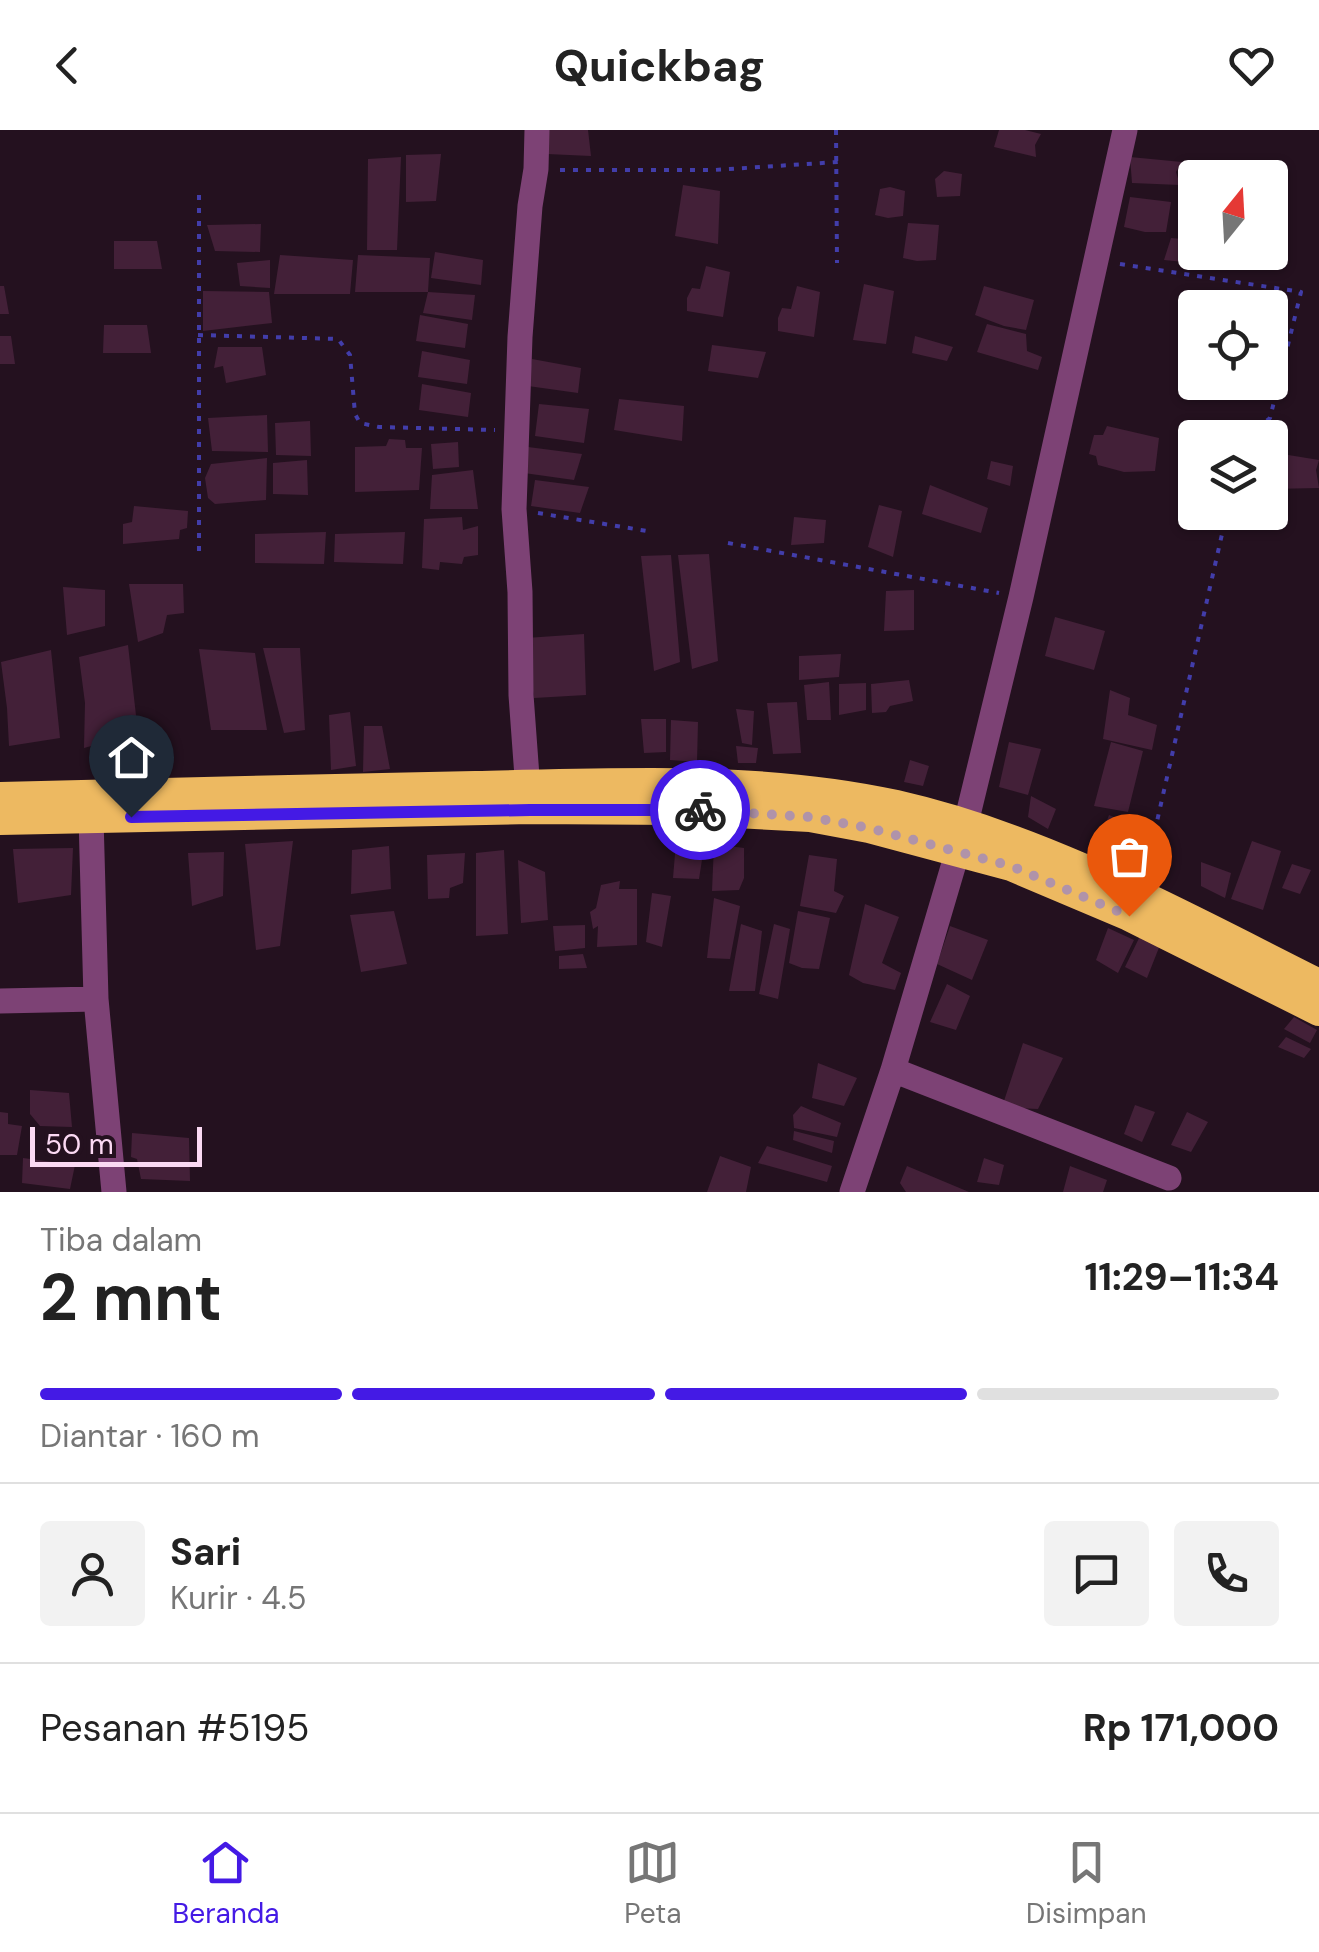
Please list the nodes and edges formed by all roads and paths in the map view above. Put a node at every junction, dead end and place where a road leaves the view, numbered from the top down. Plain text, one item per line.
1 (537, 130) edge
2 (836, 130) edge
3 (1125, 130) edge
4 (838, 162) junction
5 (536, 169) junction
6 (199, 188) dead end
7 (1096, 260) junction
8 (837, 263) dead end
9 (198, 335) junction
10 (1267, 420) edge
11 (518, 431) junction
12 (514, 509) junction
13 (1223, 530) edge
14 (647, 532) dead end
15 (728, 543) dead end
16 (199, 550) dead end
17 (1021, 597) junction
18 (0, 797) edge
19 (529, 797) junction
20 (91, 817) junction
21 (0, 820) edge
22 (962, 836) junction
23 (1140, 894) junction
24 (1240, 959) junction
25 (1319, 984) edge
26 (96, 998) junction
27 (0, 1001) edge
28 (1319, 1012) edge
29 (893, 1070) junction
30 (1168, 1178) dead end
31 (114, 1192) edge
32 (852, 1192) edge

1 - 5 street
2 - 4 path
3 - 7 street
4 - 5 path
4 - 8 path
5 - 11 street
6 - 9 path
7 - 10 path
7 - 17 street
9 - 11 path
9 - 16 path
11 - 12 street
12 - 14 path
12 - 19 street
13 - 23 path
15 - 17 path
17 - 22 street
18 - 19 highway
19 - 20 highway
19 - 22 highway
20 - 21 highway
20 - 26 street
22 - 23 highway
22 - 24 highway
22 - 29 street
23 - 24 highway
24 - 25 highway
24 - 28 highway
26 - 27 street
26 - 31 street
29 - 30 street
29 - 32 street

